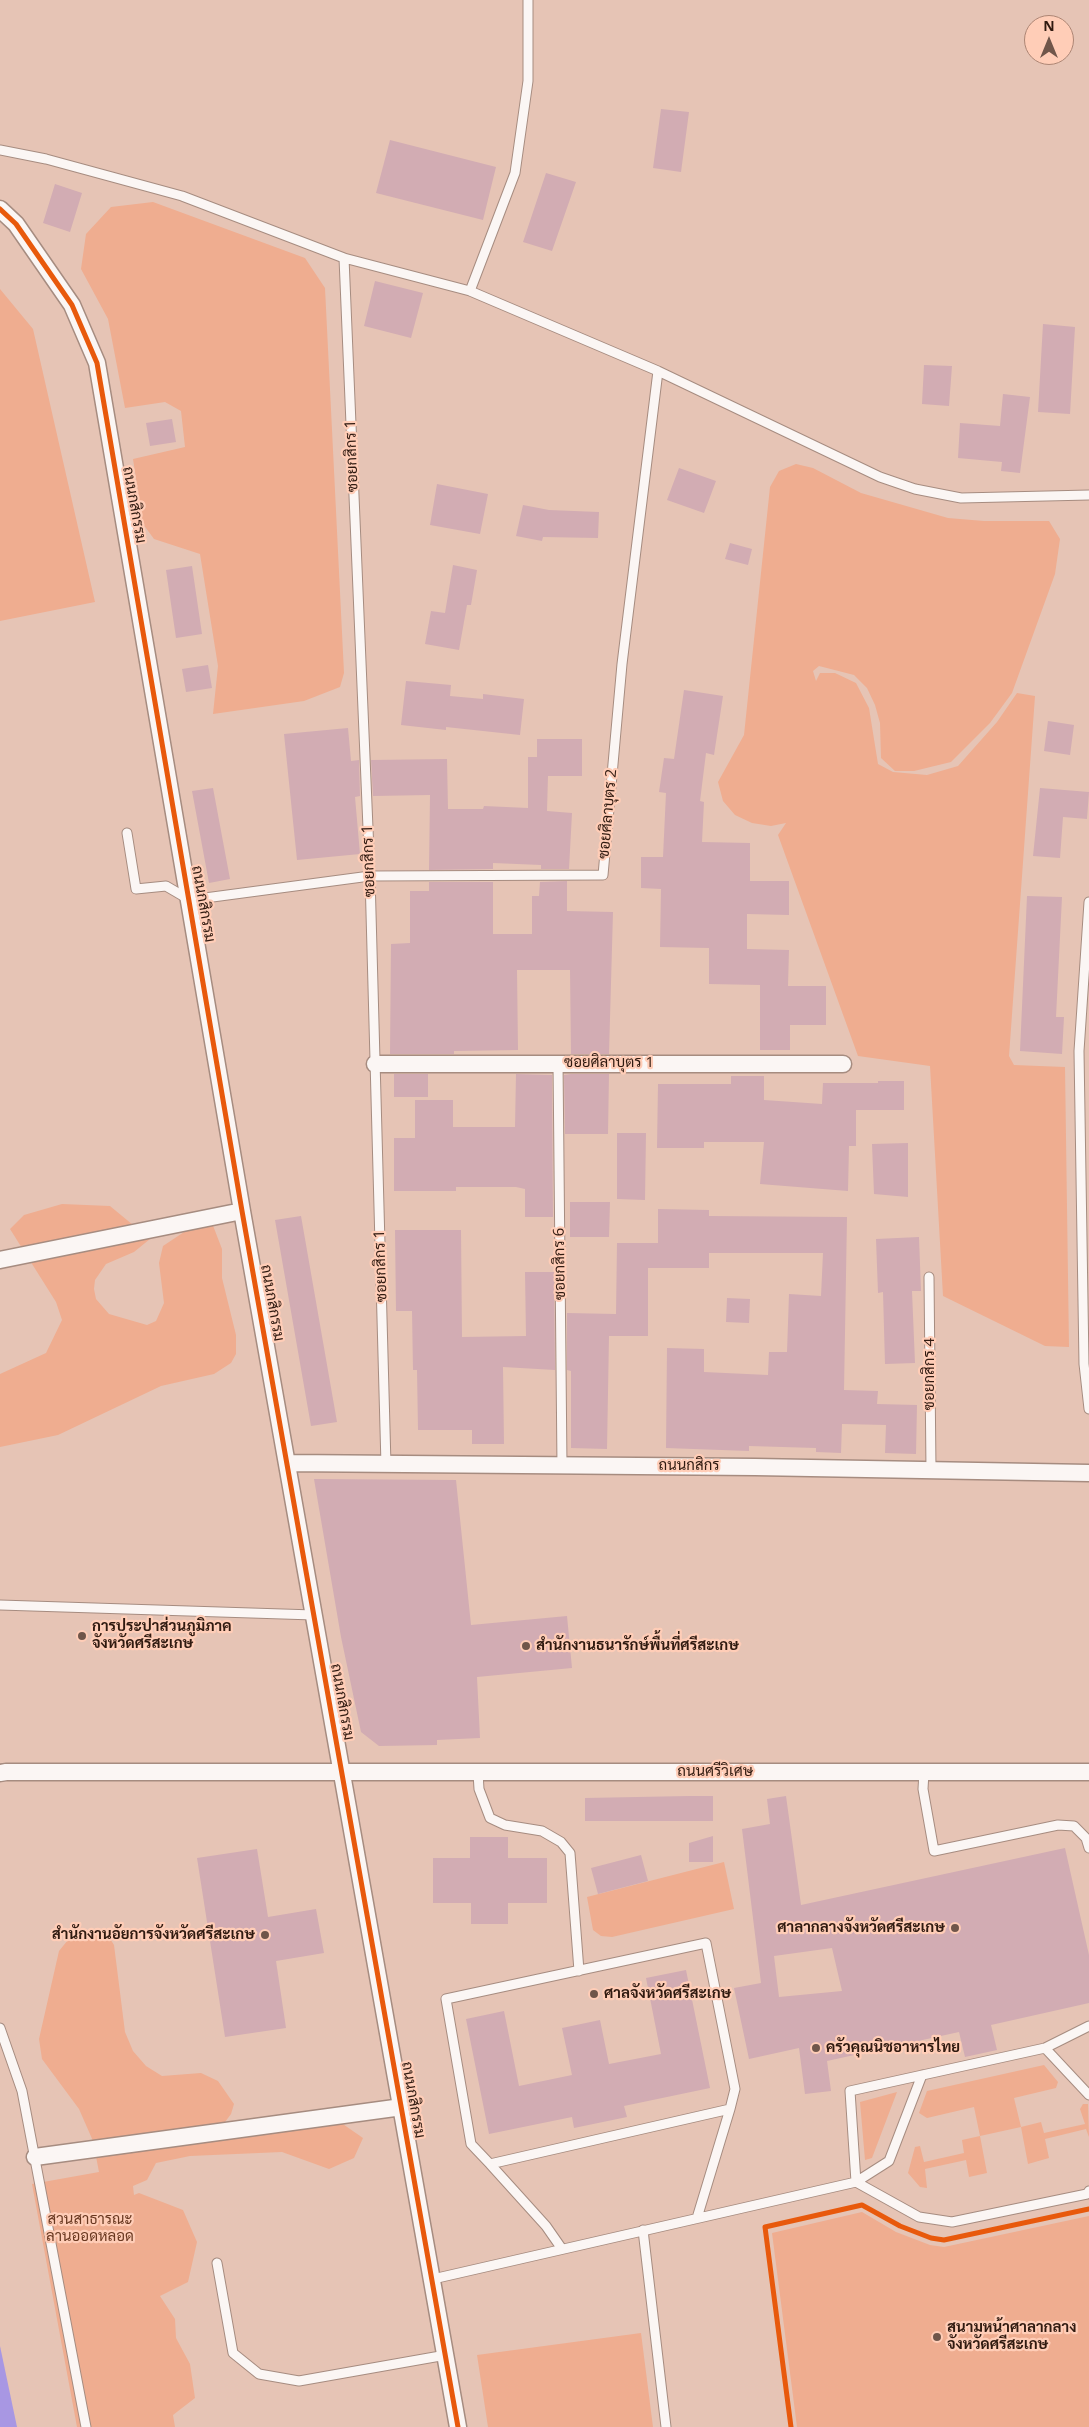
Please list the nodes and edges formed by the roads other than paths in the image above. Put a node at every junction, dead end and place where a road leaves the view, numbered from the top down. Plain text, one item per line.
1 (528, 0) edge
2 (0, 150) edge
3 (0, 210) edge
4 (344, 258) junction
5 (470, 292) junction
6 (658, 371) junction
7 (1089, 495) edge
8 (127, 833) dead end
9 (370, 876) junction
10 (190, 900) junction
11 (1089, 902) edge
12 (1086, 986) edge
13 (558, 1063) junction
14 (375, 1064) junction
15 (843, 1064) dead end
16 (242, 1211) junction
17 (0, 1260) edge
18 (930, 1277) dead end
19 (1089, 1409) edge
20 (288, 1463) junction
21 (386, 1464) junction
22 (562, 1466) junction
23 (931, 1470) junction
24 (1089, 1473) edge
25 (0, 1605) edge
26 (314, 1616) junction
27 (478, 1772) junction
28 (924, 1772) junction
29 (1089, 1772) edge
30 (341, 1773) junction
31 (0, 1774) edge
32 (1089, 1848) edge
33 (580, 1971) junction
34 (1089, 2026) edge
35 (0, 2028) edge
36 (1045, 2048) junction
37 (922, 2076) junction
38 (1089, 2095) edge
39 (402, 2107) junction
40 (730, 2109) junction
41 (35, 2157) junction
42 (490, 2164) junction
43 (856, 2182) junction
44 (1089, 2191) edge
45 (697, 2218) junction
46 (643, 2230) junction
47 (562, 2249) junction
48 (217, 2263) dead end
49 (432, 2279) junction
50 (446, 2355) junction
51 (86, 2427) edge
52 (458, 2427) edge
53 (666, 2427) edge

1 - 5 lane
2 - 4 lane
3 - 10 street, ถนนกสิกรรม
4 - 5 lane
4 - 9 lane, ซอยกสิกร 1
5 - 6 lane
6 - 7 lane
6 - 9 lane, ซอยศิลาบุตร 2
8 - 10 lane
9 - 10 lane, ซอยศิลาบุตร 2
9 - 14 lane, ซอยกสิกร 1
10 - 16 street, ถนนกสิกรรม
11 - 12 lane
12 - 19 lane
13 - 14 street, ซอยศิลาบุตร 1
13 - 15 street, ซอยศิลาบุตร 1
13 - 22 lane, ซอยกสิกร 6
14 - 21 lane, ซอยกสิกร 1
16 - 17 street
16 - 20 street, ถนนกสิกรรม
18 - 23 lane, ซอยกสิกร 4
20 - 21 street, ถนนกสิกร
20 - 26 street, ถนนกสิกรรม
21 - 22 street, ถนนกสิกร
22 - 23 street, ถนนกสิกร
23 - 24 street, ถนนกสิกร
25 - 26 lane
26 - 30 street, ถนนกสิกรรม
27 - 28 street, ถนนศรีวิเศษ
27 - 30 street, ถนนศรีวิเศษ
27 - 33 lane
28 - 29 street, ถนนศรีวิเศษ
28 - 32 lane
30 - 31 street, ถนนศรีวิเศษ
30 - 39 street, ถนนกสิกรรม
33 - 40 lane
33 - 42 lane
34 - 36 lane
35 - 41 lane
36 - 37 lane
36 - 38 lane
37 - 43 lane
37 - 43 lane
39 - 41 street
39 - 49 street, ถนนกสิกรรม
40 - 42 lane
40 - 45 lane
41 - 51 lane
42 - 47 lane
43 - 44 lane
43 - 45 lane
45 - 46 lane
46 - 47 lane
46 - 53 lane
47 - 49 lane
48 - 50 lane
49 - 50 street, ถนนกสิกรรม
50 - 52 street, ถนนกสิกรรม

